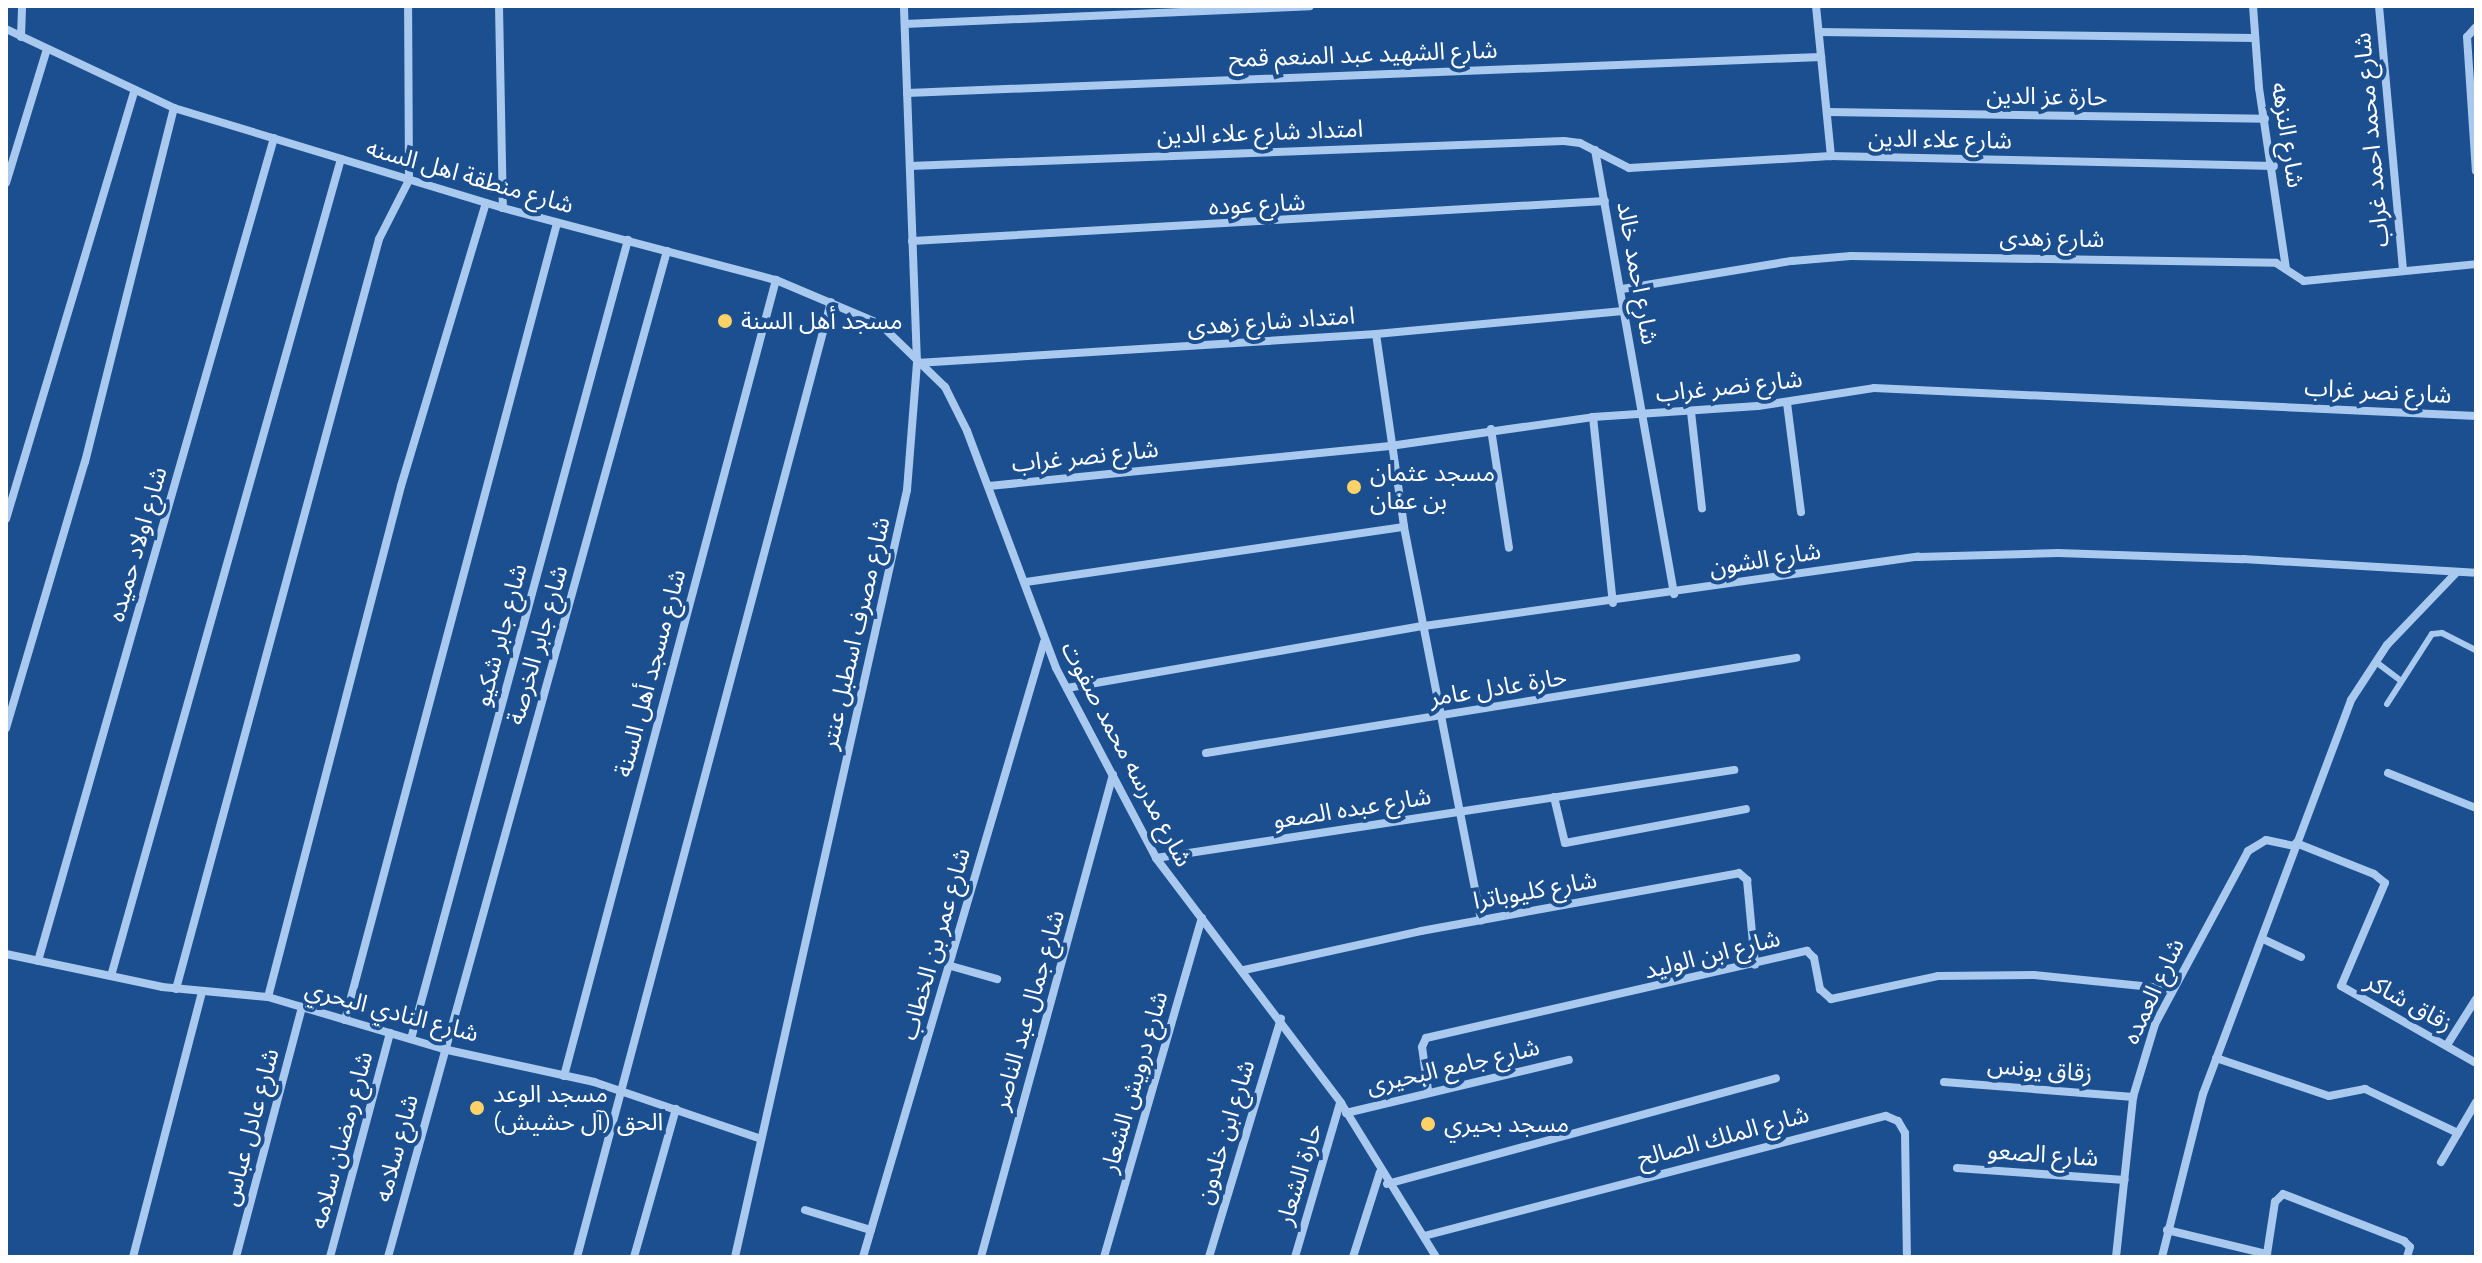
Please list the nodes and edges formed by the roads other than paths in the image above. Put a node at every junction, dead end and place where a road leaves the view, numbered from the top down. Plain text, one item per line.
1 (22, 6) edge
2 (408, 6) edge
3 (499, 6) edge
4 (904, 6) edge
5 (1310, 6) edge
6 (1816, 6) edge
7 (2253, 6) edge
8 (2379, 6) edge
9 (905, 24) junction
10 (2476, 27) edge
11 (6, 29) edge
12 (1819, 32) junction
13 (21, 37) junction
14 (2254, 38) junction
15 (47, 49) junction
16 (1821, 57) junction
17 (135, 90) junction
18 (907, 93) junction
19 (174, 108) junction
20 (1828, 112) junction
21 (2265, 119) junction
22 (274, 138) junction
23 (1595, 150) junction
24 (1831, 156) junction
25 (341, 159) junction
26 (1607, 161) joint
27 (910, 166) junction
28 (2274, 166) junction
29 (2476, 171) edge
30 (409, 180) junction
31 (6, 183) edge
32 (1605, 201) junction
33 (486, 203) junction
34 (503, 208) junction
35 (557, 223) junction
36 (628, 240) junction
37 (912, 241) junction
38 (667, 251) junction
39 (2476, 264) edge
40 (2286, 270) junction
41 (2403, 271) junction
42 (776, 280) junction
43 (1622, 289) junction
44 (831, 302) junction
45 (1626, 311) junction
46 (1376, 334) junction
47 (917, 363) junction
48 (1787, 403) junction
49 (1691, 412) junction
50 (1643, 415) junction
51 (2476, 416) edge
52 (1593, 417) junction
53 (1491, 429) junction
54 (1390, 446) junction
55 (989, 486) junction
56 (1702, 508) dead end
57 (1801, 512) dead end
58 (6, 519) edge
59 (1404, 527) junction
60 (1509, 548) dead end
61 (2456, 573) junction
62 (2476, 573) edge
63 (1026, 582) junction
64 (1674, 594) junction
65 (1613, 603) junction
66 (1424, 626) junction
67 (1044, 642) junction
68 (2476, 650) edge
69 (1796, 658) dead end
70 (2376, 662) junction
71 (2401, 681) junction
72 (1067, 688) junction
73 (2387, 704) dead end
74 (1444, 716) junction
75 (6, 728) edge
76 (1206, 753) dead end
77 (1734, 770) dead end
78 (2388, 773) dead end
79 (1113, 774) junction
80 (1554, 797) junction
81 (2476, 808) edge
82 (1746, 809) dead end
83 (1460, 811) junction
84 (2296, 844) junction
85 (1156, 858) junction
86 (1202, 918) junction
87 (1481, 921) junction
88 (2263, 939) junction
89 (6, 954) edge
90 (2301, 957) dead end
91 (38, 961) junction
92 (1755, 965) junction
93 (951, 966) junction
94 (1244, 970) junction
95 (111, 976) junction
96 (997, 979) dead end
97 (176, 989) junction
98 (2171, 989) junction
99 (202, 992) junction
100 (268, 997) junction
101 (2476, 999) edge
102 (302, 1007) junction
103 (1281, 1019) junction
104 (345, 1020) junction
105 (390, 1033) junction
106 (411, 1039) junction
107 (2447, 1045) junction
108 (443, 1049) junction
109 (2216, 1058) junction
110 (1569, 1060) dead end
111 (2476, 1063) edge
112 (564, 1076) junction
113 (1776, 1078) dead end
114 (1944, 1082) dead end
115 (1428, 1090) junction
116 (625, 1092) junction
117 (2133, 1097) junction
118 (2476, 1102) edge
119 (1341, 1103) junction
120 (676, 1109) junction
121 (1346, 1113) junction
122 (2458, 1133) junction
123 (761, 1139) junction
124 (2441, 1162) dead end
125 (1957, 1168) dead end
126 (1380, 1172) junction
127 (2125, 1180) junction
128 (1387, 1184) junction
129 (805, 1210) dead end
130 (871, 1230) junction
131 (2167, 1230) junction
132 (1424, 1236) junction
133 (133, 1257) edge
134 (236, 1257) edge
135 (330, 1257) edge
136 (388, 1257) edge
137 (577, 1257) edge
138 (634, 1257) edge
139 (735, 1257) edge
140 (863, 1257) edge
141 (981, 1257) edge
142 (1104, 1257) edge
143 (1209, 1257) edge
144 (1295, 1257) edge
145 (1353, 1257) edge
146 (1436, 1257) edge
147 (1907, 1257) edge
148 (2116, 1257) edge
149 (2162, 1257) edge
150 (2407, 1257) edge

1 - 13 street
2 - 30 street
3 - 34 street
4 - 9 street, شارع مصرف اسطبل عنتر
5 - 9 street
6 - 12 street
7 - 14 street, شارع النزهه
8 - 41 street, شارع محمد احمد غراب
9 - 18 street, شارع مصرف اسطبل عنتر
10 - 29 street
11 - 13 street, شارع منطقة اهل السنه
12 - 14 street
12 - 16 street
13 - 15 street, شارع منطقة اهل السنه
14 - 21 street, شارع النزهه
15 - 17 street, شارع منطقة اهل السنه
15 - 31 street
16 - 18 street, شارع الشهيد عبد المنعم قمح
16 - 20 street
17 - 19 street, شارع منطقة اهل السنه
17 - 58 street
18 - 27 street, شارع مصرف اسطبل عنتر
19 - 22 street, شارع منطقة اهل السنه
19 - 75 street
20 - 21 street, حارة عز الدين
20 - 24 street
21 - 28 street, شارع النزهه
22 - 25 street, شارع منطقة اهل السنه
22 - 91 street, شارع اولاد حميده
23 - 26 street, امتداد شارع علاء الدين
23 - 27 street, امتداد شارع علاء الدين
23 - 32 street, شارع احمد خالد
24 - 26 street, شارع علاء الدين
24 - 28 street, شارع علاء الدين
25 - 30 street, شارع منطقة اهل السنه
25 - 95 street
27 - 37 street, شارع مصرف اسطبل عنتر
28 - 40 street, شارع النزهه
30 - 33 street, شارع منطقة اهل السنه
30 - 97 street
32 - 37 street, شارع عوده
32 - 43 street, شارع احمد خالد
33 - 34 street, شارع منطقة اهل السنه
33 - 100 street
34 - 35 street, شارع منطقة اهل السنه
35 - 36 street, شارع منطقة اهل السنه
35 - 104 street
36 - 38 street, شارع منطقة اهل السنه
36 - 106 street, شارع جابر شكيو
37 - 47 street, شارع مصرف اسطبل عنتر
38 - 42 street, شارع منطقة اهل السنه
38 - 108 street, شارع جابر الخرصة
39 - 41 street, شارع زهدى
40 - 41 street, شارع زهدى
40 - 43 street, شارع زهدى
42 - 44 street, شارع منطقة اهل السنه
42 - 112 street, شارع مسجد أهل السنة
43 - 45 street, شارع احمد خالد
44 - 47 street, شارع منطقة اهل السنه
44 - 116 street
45 - 46 street, امتداد شارع زهدى
45 - 50 street, شارع احمد خالد
46 - 47 street, امتداد شارع زهدى
46 - 54 street
47 - 55 street, شارع مدرسه محمد صفوت
47 - 123 street, شارع مصرف اسطبل عنتر
48 - 49 street, شارع نصر غراب
48 - 51 street, شارع نصر غراب
48 - 57 street
49 - 50 street, شارع نصر غراب
49 - 56 street
50 - 52 street, شارع نصر غراب
50 - 64 street, شارع احمد خالد
52 - 53 street, شارع نصر غراب
52 - 65 street
53 - 54 street, شارع نصر غراب
53 - 60 street
54 - 55 street, شارع نصر غراب
54 - 59 street
55 - 63 street, شارع مدرسه محمد صفوت
59 - 63 street
59 - 66 street
61 - 62 street, شارع الشون
61 - 64 street, شارع الشون
61 - 70 street
63 - 67 street, شارع مدرسه محمد صفوت
64 - 65 street, شارع الشون
65 - 66 street, شارع الشون
66 - 72 street, شارع الشون
66 - 74 street
67 - 72 street, شارع مدرسه محمد صفوت
67 - 93 street, شارع عمر بن الخطاب
68 - 71 lane
69 - 74 street, حارة عادل عامر
70 - 71 lane
70 - 84 street
71 - 73 lane
72 - 79 street, شارع مدرسه محمد صفوت
74 - 76 street, حارة عادل عامر
74 - 83 street
77 - 80 street, شارع عبده الصعو
78 - 81 street
79 - 85 street, شارع مدرسه محمد صفوت
79 - 141 street, شارع جمال عبد الناصر
80 - 82 street
80 - 83 street, شارع عبده الصعو
83 - 85 street, شارع عبده الصعو
83 - 87 street
84 - 88 street
84 - 98 street, شارع العمده
84 - 107 street, زقاق شاكر
85 - 86 street, شارع مدرسه محمد صفوت
86 - 94 street, شارع مدرسه محمد صفوت
86 - 142 street, شارع درويش الشعار
87 - 92 street, شارع كليوباترا
87 - 94 street, شارع كليوباترا
88 - 90 street
88 - 109 street
89 - 91 street, شارع النادي البحري
91 - 95 street, شارع النادي البحري
92 - 98 street, شارع ابن الوليد
92 - 115 street, شارع ابن الوليد
93 - 96 street
93 - 130 street, شارع عمر بن الخطاب
94 - 103 street, شارع مدرسه محمد صفوت
95 - 97 street, شارع النادي البحري
97 - 99 street, شارع النادي البحري
98 - 117 street, شارع العمده
99 - 100 street, شارع النادي البحري
99 - 133 street
100 - 102 street, شارع النادي البحري
101 - 107 street
102 - 104 street, شارع النادي البحري
102 - 134 street, شارع عادل عباس
103 - 119 street, شارع مدرسه محمد صفوت
103 - 143 street, شارع ابن خلدون
104 - 105 street, شارع النادي البحري
105 - 106 street, شارع النادي البحري
105 - 135 street, شارع رمضان سلامه
106 - 108 street, شارع النادي البحري
107 - 111 street, زقاق شاكر
108 - 112 street, شارع النادي البحري
108 - 136 street, شارع سلامه
109 - 122 street
109 - 131 street
110 - 115 street, شارع جامع البحيرى
112 - 116 street, شارع النادي البحري
113 - 128 street
114 - 117 street, زقاق يونس
115 - 121 street, شارع جامع البحيرى
116 - 120 street, شارع النادي البحري
116 - 137 street
117 - 127 street, شارع العمده
118 - 122 street
119 - 121 street, شارع مدرسه محمد صفوت
119 - 144 street, حارة الشعار
120 - 123 street, شارع النادي البحري
120 - 138 street
121 - 126 street, شارع مدرسه محمد صفوت
122 - 124 street
123 - 139 street, شارع مصرف اسطبل عنتر
125 - 127 street, شارع الصعو
126 - 128 street, شارع مدرسه محمد صفوت
126 - 145 street
127 - 148 street, شارع العمده
128 - 132 street, شارع مدرسه محمد صفوت
129 - 130 street
130 - 140 street, شارع عمر بن الخطاب
131 - 149 street
131 - 150 street
132 - 146 street, شارع مدرسه محمد صفوت
132 - 147 street, شارع الملك الصالح

